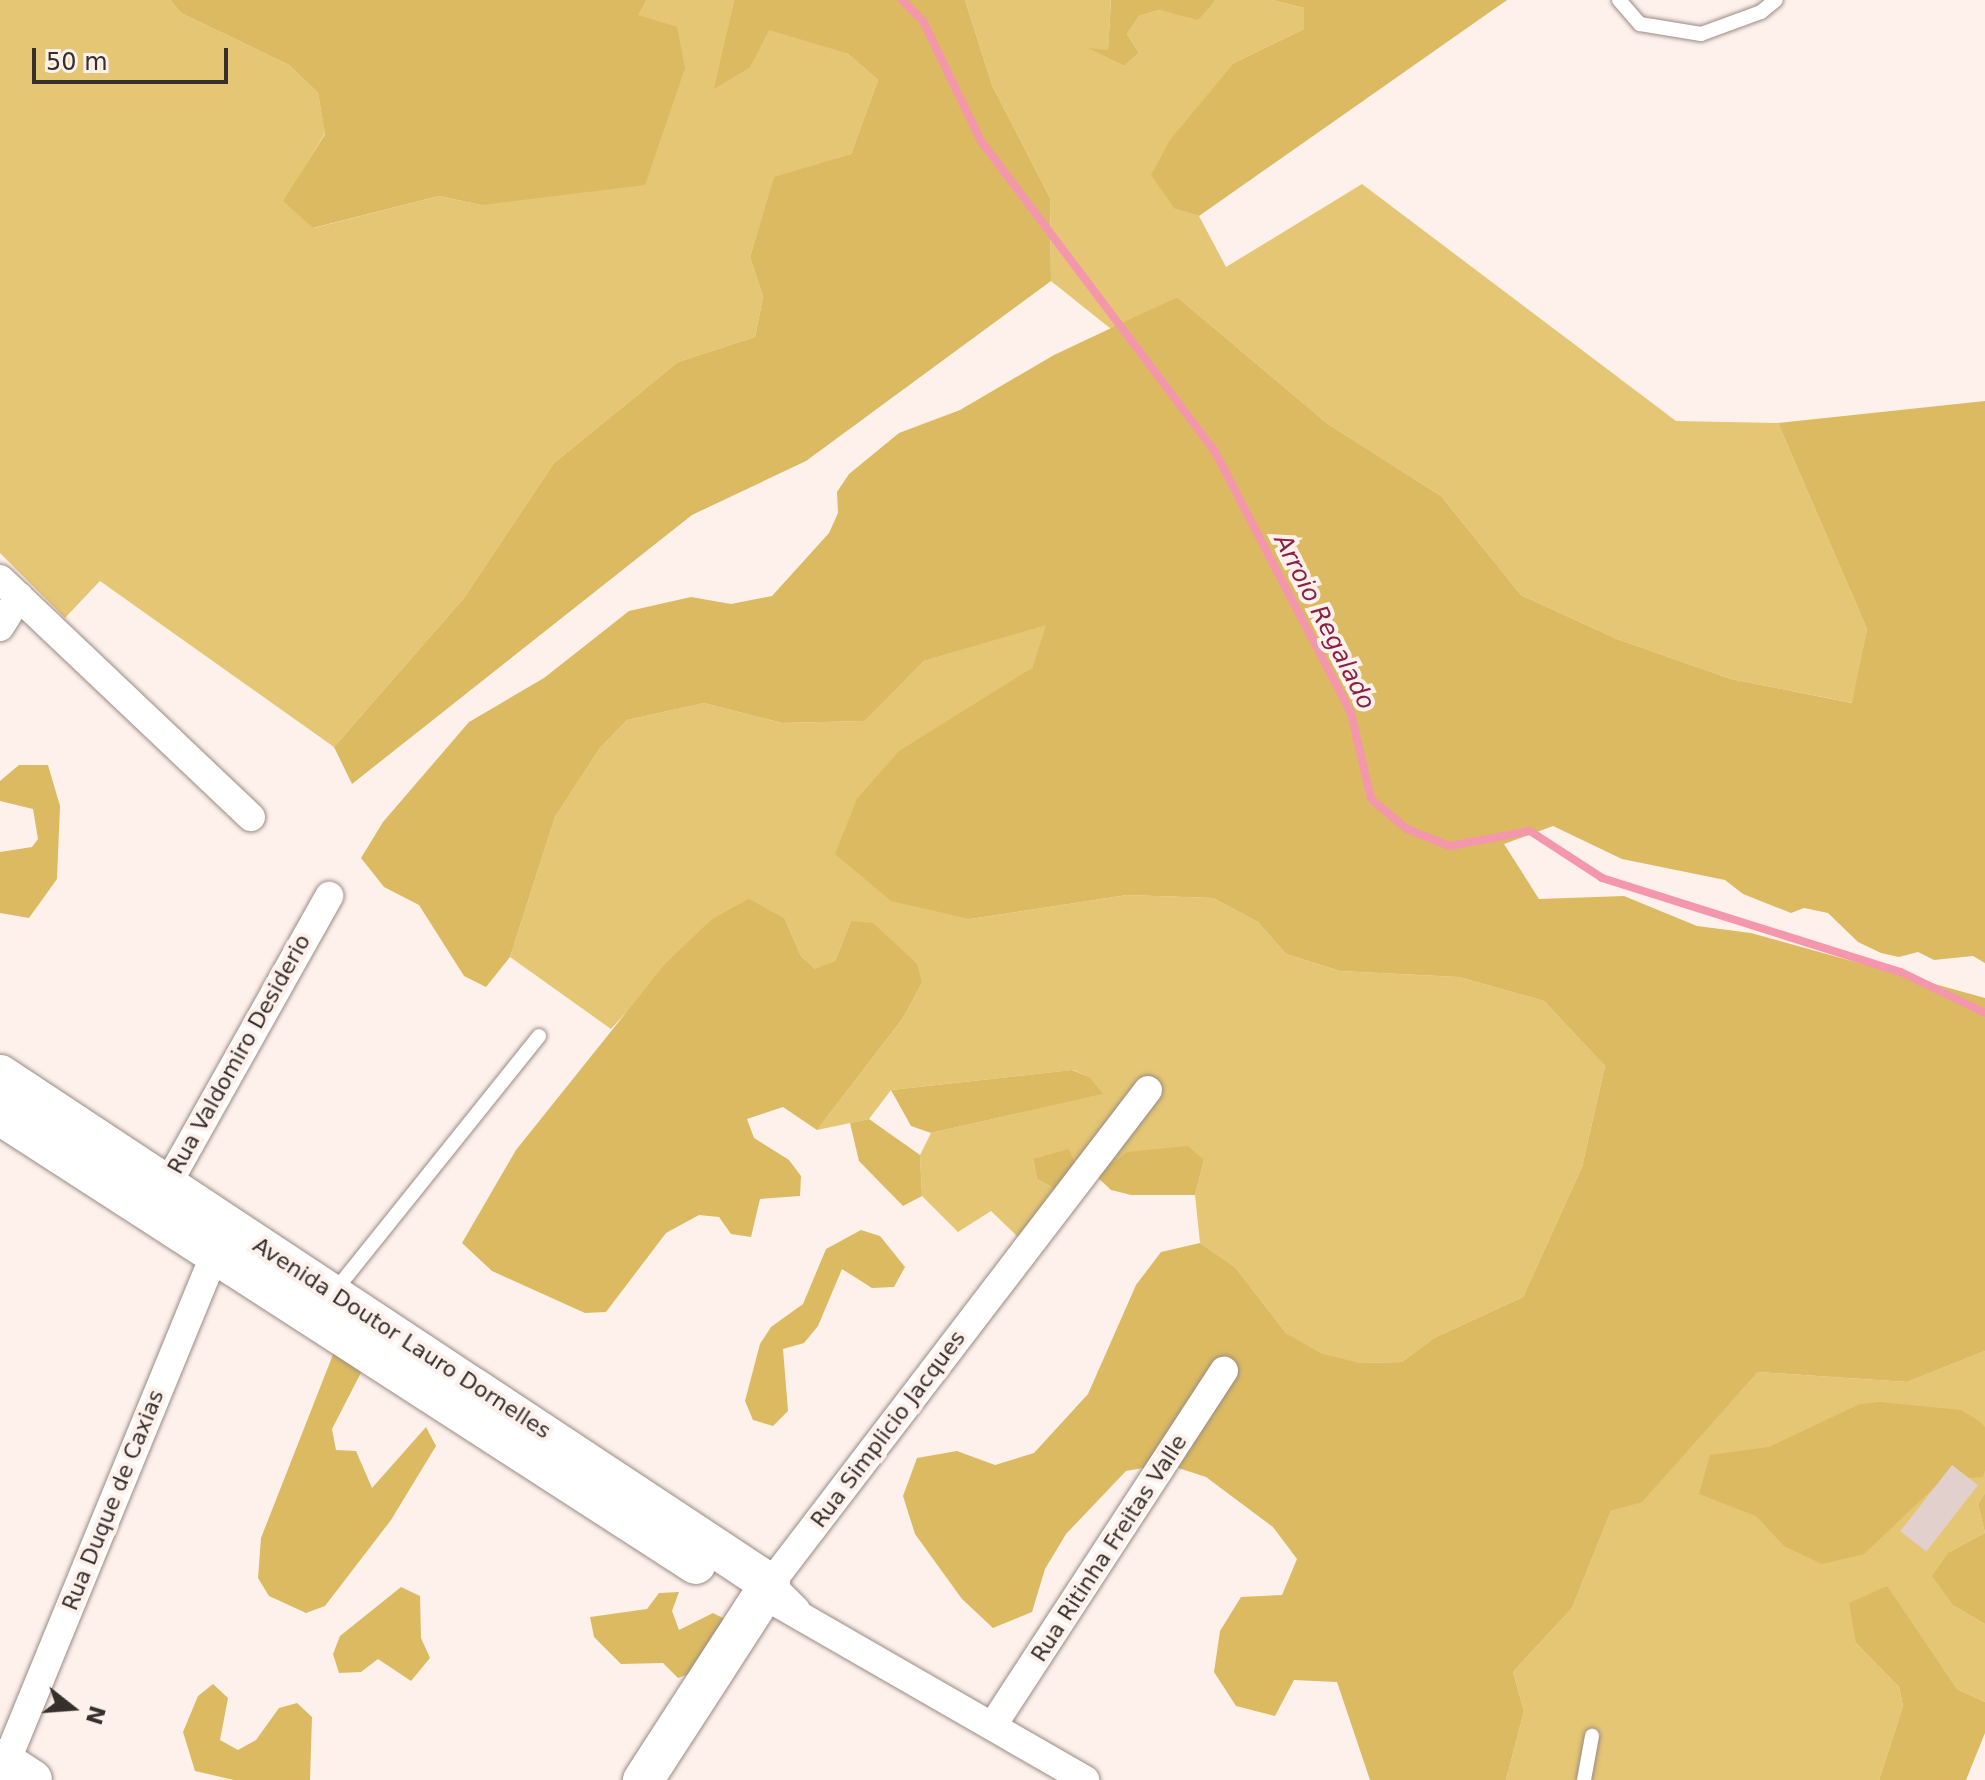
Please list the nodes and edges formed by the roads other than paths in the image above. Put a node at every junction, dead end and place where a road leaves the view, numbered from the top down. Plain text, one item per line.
1 (1619, 0) edge
2 (1776, 0) edge
3 (10, 588) edge
4 (0, 627) edge
5 (251, 817) dead end
6 (329, 896) dead end
7 (539, 1036) dead end
8 (0, 1075) edge
9 (1148, 1090) dead end
10 (0, 1115) edge
11 (159, 1199) junction
12 (222, 1238) junction
13 (333, 1293) junction
14 (1224, 1371) dead end
15 (775, 1597) junction
16 (993, 1725) junction
17 (1592, 1736) dead end
18 (9, 1770) edge
19 (643, 1780) edge
20 (1085, 1780) edge
21 (1584, 1780) edge

1 - 2 lane
3 - 4 street
3 - 5 street
6 - 11 street, Rua Valdomiro Desiderio
7 - 13 lane
8 - 11 main road, Avenida Doutor Lauro Dornelles
9 - 15 street, Rua Simplicio Jacques
10 - 11 main road, Avenida Doutor Lauro Dornelles
11 - 12 main road, Avenida Doutor Lauro Dornelles
12 - 13 main road, Avenida Doutor Lauro Dornelles
12 - 15 main road, Avenida Doutor Lauro Dornelles
12 - 18 street, Rua Duque de Caxias
13 - 15 main road, Avenida Doutor Lauro Dornelles
14 - 16 street, Rua Ritinha Freitas Valle
15 - 16 street, Avenida Doutor Lauro Dornelles
15 - 19 main road, Rua Simplicio Jacques
16 - 20 street, Avenida Doutor Lauro Dornelles
17 - 21 lane

